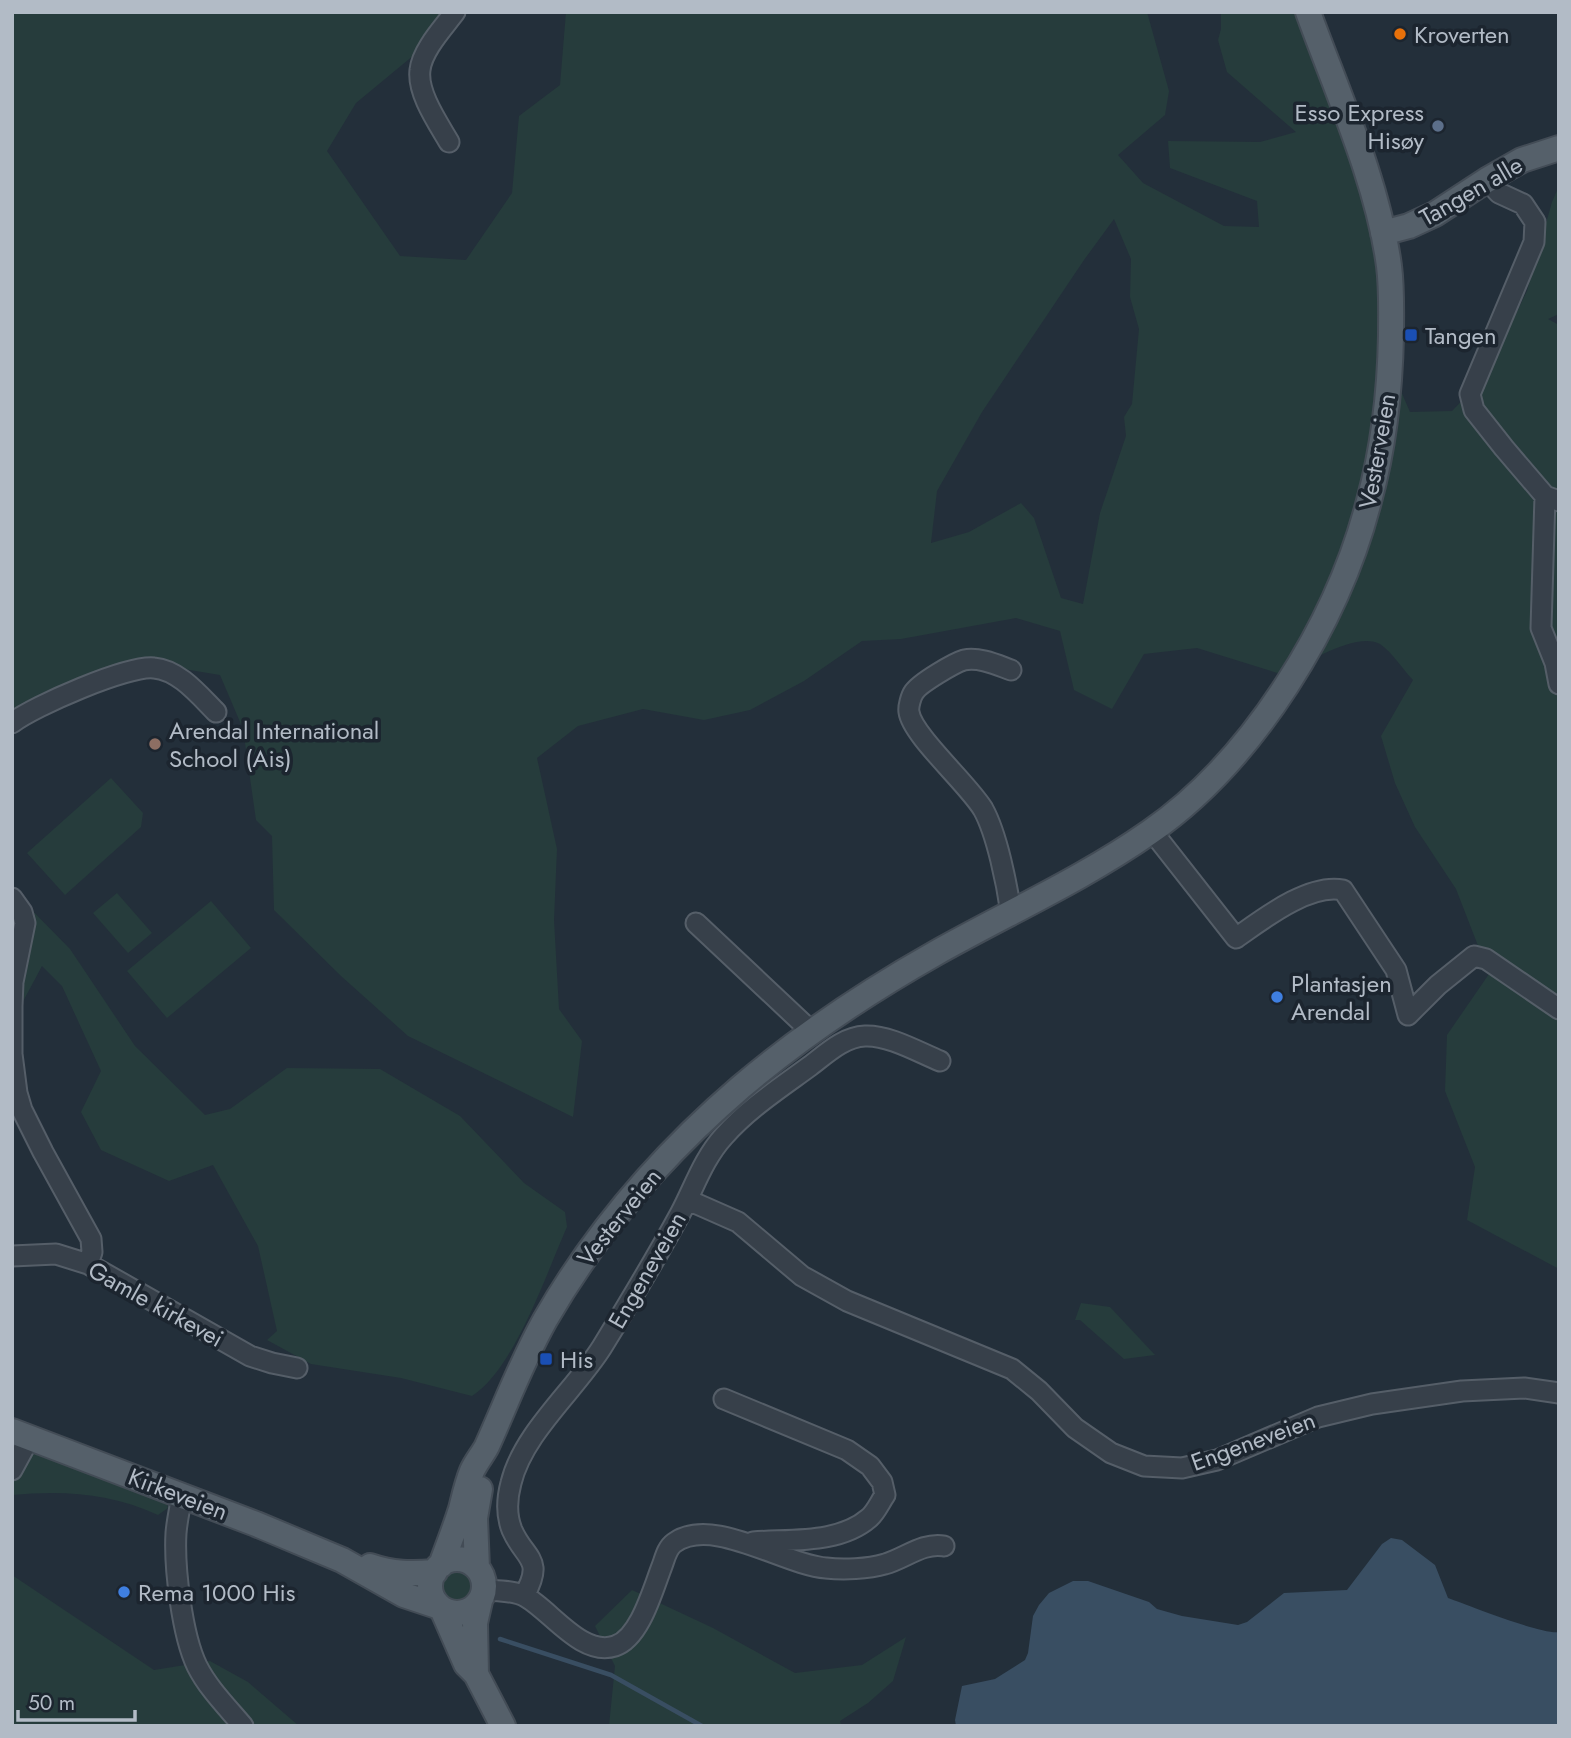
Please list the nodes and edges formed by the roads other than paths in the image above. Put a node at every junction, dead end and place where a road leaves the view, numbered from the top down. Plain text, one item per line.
1 (455, 12) edge
2 (1308, 12) edge
3 (449, 142) dead end
4 (1559, 148) edge
5 (1487, 180) junction
6 (1383, 233) junction
7 (1552, 499) edge
8 (1011, 670) dead end
9 (1559, 684) edge
10 (216, 712) dead end
11 (12, 723) edge
12 (1152, 831) junction
13 (12, 898) edge
14 (1011, 913) junction
15 (696, 923) dead end
16 (1559, 1009) edge
17 (812, 1032) junction
18 (940, 1061) dead end
19 (688, 1200) junction
20 (12, 1256) edge
21 (88, 1264) junction
22 (297, 1368) dead end
23 (1559, 1393) edge
24 (724, 1399) dead end
25 (21, 1434) edge
26 (485, 1449) junction
27 (12, 1470) edge
28 (182, 1495) junction
29 (741, 1543) junction
30 (944, 1546) dead end
31 (342, 1560) junction
32 (438, 1568) junction
33 (480, 1587) junction
34 (524, 1596) junction
35 (441, 1608) junction
36 (476, 1674) junction
37 (243, 1726) edge
38 (503, 1726) edge

1 - 3 street
2 - 6 main road, Vesterveien
4 - 5 main road, Tangen alle
5 - 6 main road, Tangen alle
5 - 7 street
6 - 12 main road, Vesterveien
7 - 9 street
8 - 14 street
10 - 11 street
12 - 14 main road, Vesterveien
12 - 16 street
13 - 21 street
14 - 17 main road, Vesterveien
15 - 17 street
17 - 26 main road, Vesterveien
18 - 19 street, Engeneveien
19 - 23 street, Engeneveien
19 - 34 street, Engeneveien
20 - 21 street, Gamle kirkevei
21 - 22 street, Gamle kirkevei
24 - 29 street
25 - 27 street
25 - 28 main road, Kirkeveien
26 - 32 main road, Vesterveien
26 - 33 main road, Vesterveien
28 - 31 main road, Kirkeveien
28 - 37 street
29 - 30 street
29 - 34 street
31 - 32 main road, Kirkeveien
31 - 35 main road, Kirkeveien
32 - 33 main road
32 - 35 main road
33 - 34 street
33 - 35 main road
33 - 36 main road, Vesterveien
35 - 36 main road, Vesterveien
36 - 38 main road, Vesterveien

